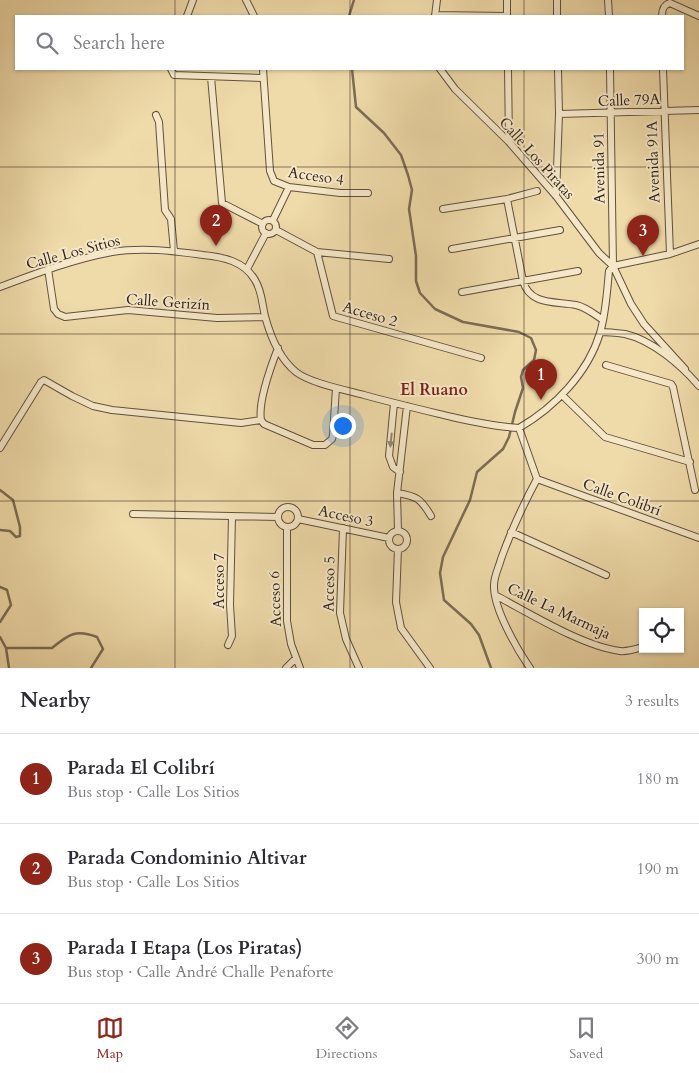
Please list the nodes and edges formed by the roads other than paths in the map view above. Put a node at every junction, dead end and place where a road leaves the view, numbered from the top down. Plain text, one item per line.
1 (193, 0) edge
2 (246, 0) edge
3 (437, 0) edge
4 (506, 0) edge
5 (557, 0) edge
6 (608, 0) edge
7 (188, 15) edge
8 (254, 15) edge
9 (435, 15) edge
10 (507, 15) edge
11 (557, 15) edge
12 (609, 15) edge
13 (662, 15) edge
14 (699, 16) edge
15 (263, 70) edge
16 (441, 70) edge
17 (508, 70) edge
18 (558, 70) edge
19 (610, 70) edge
20 (663, 70) edge
21 (173, 72) edge
22 (212, 77) junction
23 (263, 78) junction
24 (699, 110) edge
25 (664, 111) junction
26 (611, 113) junction
27 (559, 114) junction
28 (156, 115) dead end
29 (509, 142) junction
30 (289, 187) junction
31 (537, 191) dead end
32 (368, 193) dead end
33 (556, 196) junction
34 (507, 199) junction
35 (443, 209) dead end
36 (273, 220) junction
37 (263, 224) junction
38 (276, 230) junction
39 (560, 230) dead end
40 (266, 233) junction
41 (514, 239) junction
42 (699, 244) edge
43 (452, 249) dead end
44 (174, 251) junction
45 (317, 252) junction
46 (670, 254) junction
47 (389, 259) dead end
48 (613, 266) junction
49 (48, 269) junction
50 (247, 269) junction
51 (578, 271) dead end
52 (523, 281) junction
53 (0, 287) edge
54 (462, 292) dead end
55 (265, 317) junction
56 (603, 320) junction
57 (601, 332) junction
58 (278, 348) junction
59 (481, 358) dead end
60 (606, 366) dead end
61 (684, 369) junction
62 (699, 386) edge
63 (336, 388) junction
64 (562, 395) junction
65 (394, 403) junction
66 (407, 406) junction
67 (261, 420) junction
68 (520, 428) junction
69 (0, 448) edge
70 (690, 462) junction
71 (400, 472) junction
72 (537, 479) junction
73 (695, 490) dead end
74 (397, 493) junction
75 (133, 514) dead end
76 (431, 516) dead end
77 (232, 517) junction
78 (278, 517) junction
79 (298, 519) junction
80 (287, 527) junction
81 (343, 528) junction
82 (398, 531) junction
83 (511, 532) junction
84 (389, 538) junction
85 (699, 538) edge
86 (398, 549) junction
87 (606, 575) dead end
88 (495, 595) junction
89 (228, 645) dead end
90 (639, 649) edge
91 (296, 658) junction
92 (286, 668) edge
93 (300, 668) edge
94 (359, 668) edge
95 (430, 668) edge
96 (530, 668) edge

1 - 7 street
2 - 8 street
3 - 9 street
4 - 10 street
5 - 11 street
6 - 12 street
13 - 14 street
15 - 23 street
16 - 29 street, Calle Los Piratas
17 - 29 street
18 - 27 street
19 - 26 street, Avenida 91
20 - 25 street, Avenida 91A
21 - 22 street
22 - 23 street
22 - 37 street
23 - 30 street, Acceso 4
24 - 25 street, Calle 79A
25 - 26 street, Calle 79A
25 - 46 street, Avenida 91A
26 - 27 street, Calle 79A
26 - 48 street, Avenida 91
27 - 33 street
28 - 44 street
29 - 33 street, Calle Los Piratas
30 - 32 street, Acceso 4
30 - 36 street
31 - 34 street
33 - 48 street, Calle Los Piratas
34 - 35 street
34 - 41 street
36 - 37 street
36 - 38 street
37 - 40 street
38 - 40 street
38 - 45 street
39 - 41 street
40 - 50 street
41 - 43 street
41 - 52 street
42 - 46 street
44 - 49 street, Calle Los Sitios
44 - 50 street, Calle Los Sitios
45 - 47 street
45 - 59 street, Acceso 2
46 - 48 street
48 - 56 street
48 - 61 street
49 - 53 street, Calle Los Sitios
49 - 55 street, Calle Gerizín
50 - 55 street
51 - 52 street
52 - 54 street
52 - 56 street
55 - 58 street
56 - 57 street
57 - 61 street
57 - 64 street
58 - 63 street
58 - 67 street
60 - 70 street
61 - 62 street
63 - 65 street
63 - 67 street
64 - 68 street
64 - 70 street
65 - 66 street
65 -> 71 street
66 - 68 street
66 - 71 street
67 - 69 street
68 - 72 street
70 - 73 street
71 - 74 street
72 - 83 street
72 - 85 street, Calle Colibrí
74 - 76 street
74 - 82 street
75 - 77 street
77 - 78 street
77 - 89 street, Acceso 7
78 - 79 street
78 - 80 street
79 - 80 street
79 - 81 street, Acceso 3
80 - 91 street, Acceso 6
81 - 84 street, Acceso 3
81 - 94 street, Acceso 5
82 - 84 street
82 - 86 street
83 - 87 street
83 - 88 street
84 - 86 street
86 - 95 street
88 - 90 street, Calle La Marmaja
88 - 96 street
91 - 92 street
91 - 93 street, Acceso 6

